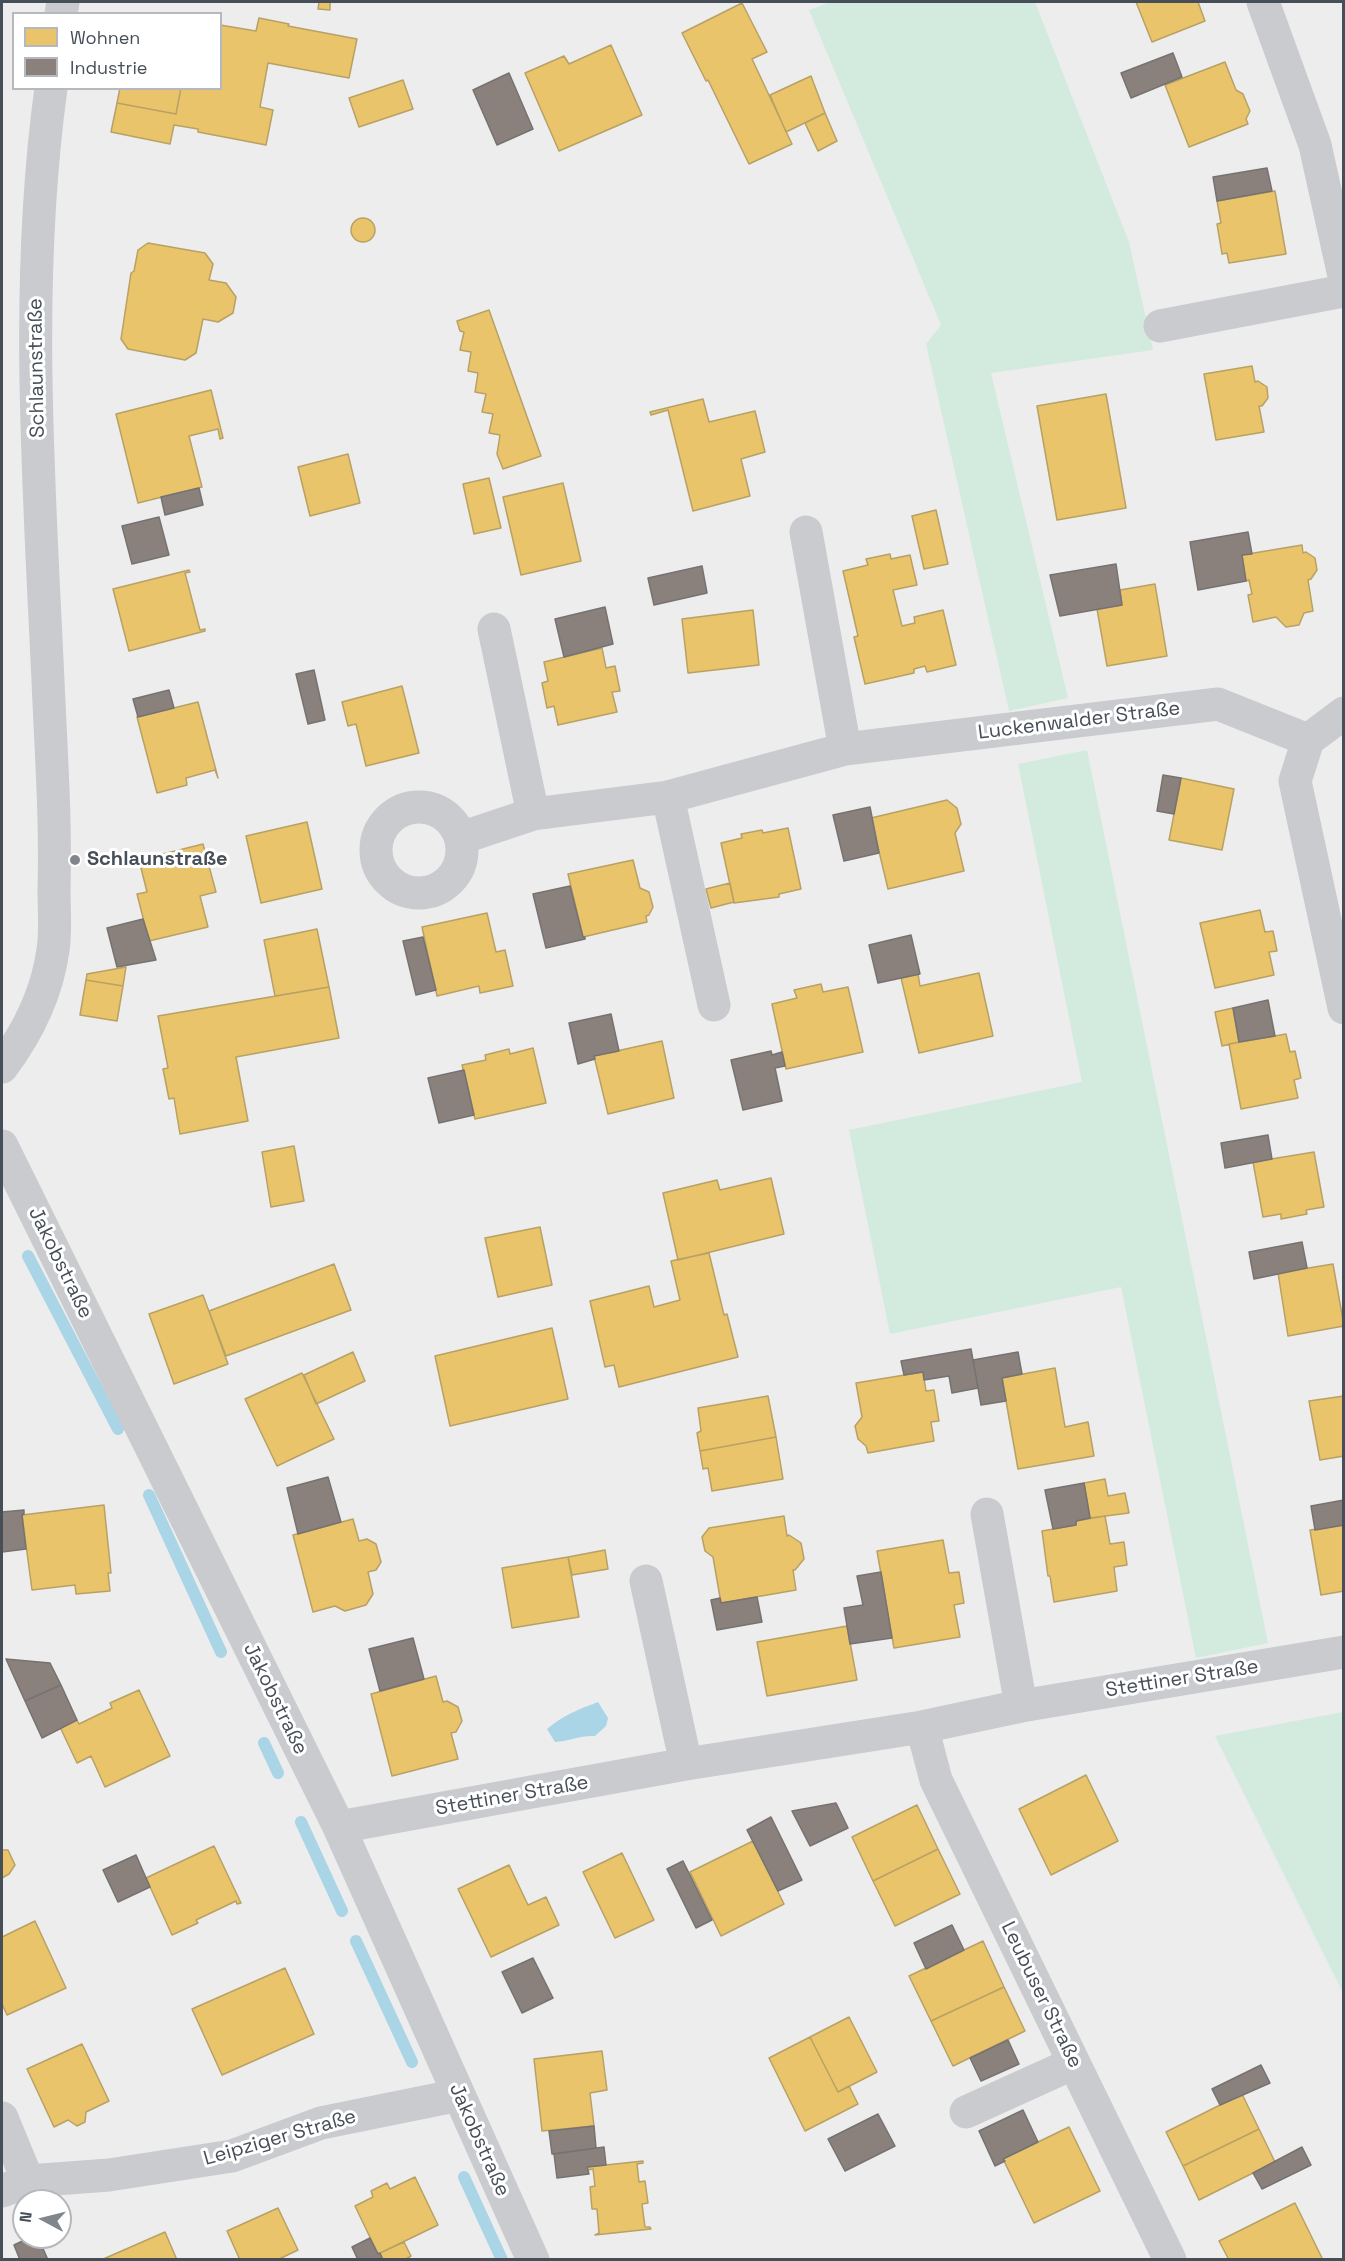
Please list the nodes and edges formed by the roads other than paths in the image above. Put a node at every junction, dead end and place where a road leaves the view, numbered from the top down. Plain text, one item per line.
1 (1263, 2) edge
2 (51, 90) edge
3 (1344, 276) edge
4 (1344, 291) edge
5 (1160, 326) dead end
6 (806, 532) dead end
7 (494, 629) dead end
8 (1344, 713) edge
9 (1308, 740) junction
10 (845, 749) junction
11 (668, 797) junction
12 (533, 814) junction
13 (461, 838) dead end
14 (714, 1005) dead end
15 (1343, 1006) edge
16 (2, 1067) edge
17 (2, 1146) edge
18 (987, 1514) dead end
19 (646, 1581) dead end
20 (1344, 1652) edge
21 (1021, 1706) junction
22 (922, 1727) junction
23 (686, 1764) junction
24 (339, 1827) junction
25 (1074, 2063) junction
26 (459, 2095) junction
27 (966, 2112) dead end
28 (2, 2118) edge
29 (15, 2186) edge
30 (533, 2259) edge
31 (1170, 2259) edge

1 - 3 street
2 - 16 street, Schlaunstraße
4 - 5 street
6 - 10 street
7 - 12 street
8 - 9 street
9 - 10 street, Luckenwalder Straße
9 - 15 street
10 - 11 street, Luckenwalder Straße
11 - 12 street, Luckenwalder Straße
11 - 14 street
12 - 13 street, Luckenwalder Straße
17 - 24 street, Jakobstraße
18 - 21 street
19 - 23 street
20 - 21 street, Stettiner Straße
21 - 22 street, Stettiner Straße
22 - 23 street, Stettiner Straße
22 - 25 street, Leubuser Straße
23 - 24 street, Stettiner Straße
24 - 26 street, Jakobstraße
25 - 27 street
25 - 31 street, Leubuser Straße
26 - 29 street, Leipziger Straße
26 - 30 street, Jakobstraße
28 - 29 street, Leipziger Straße

